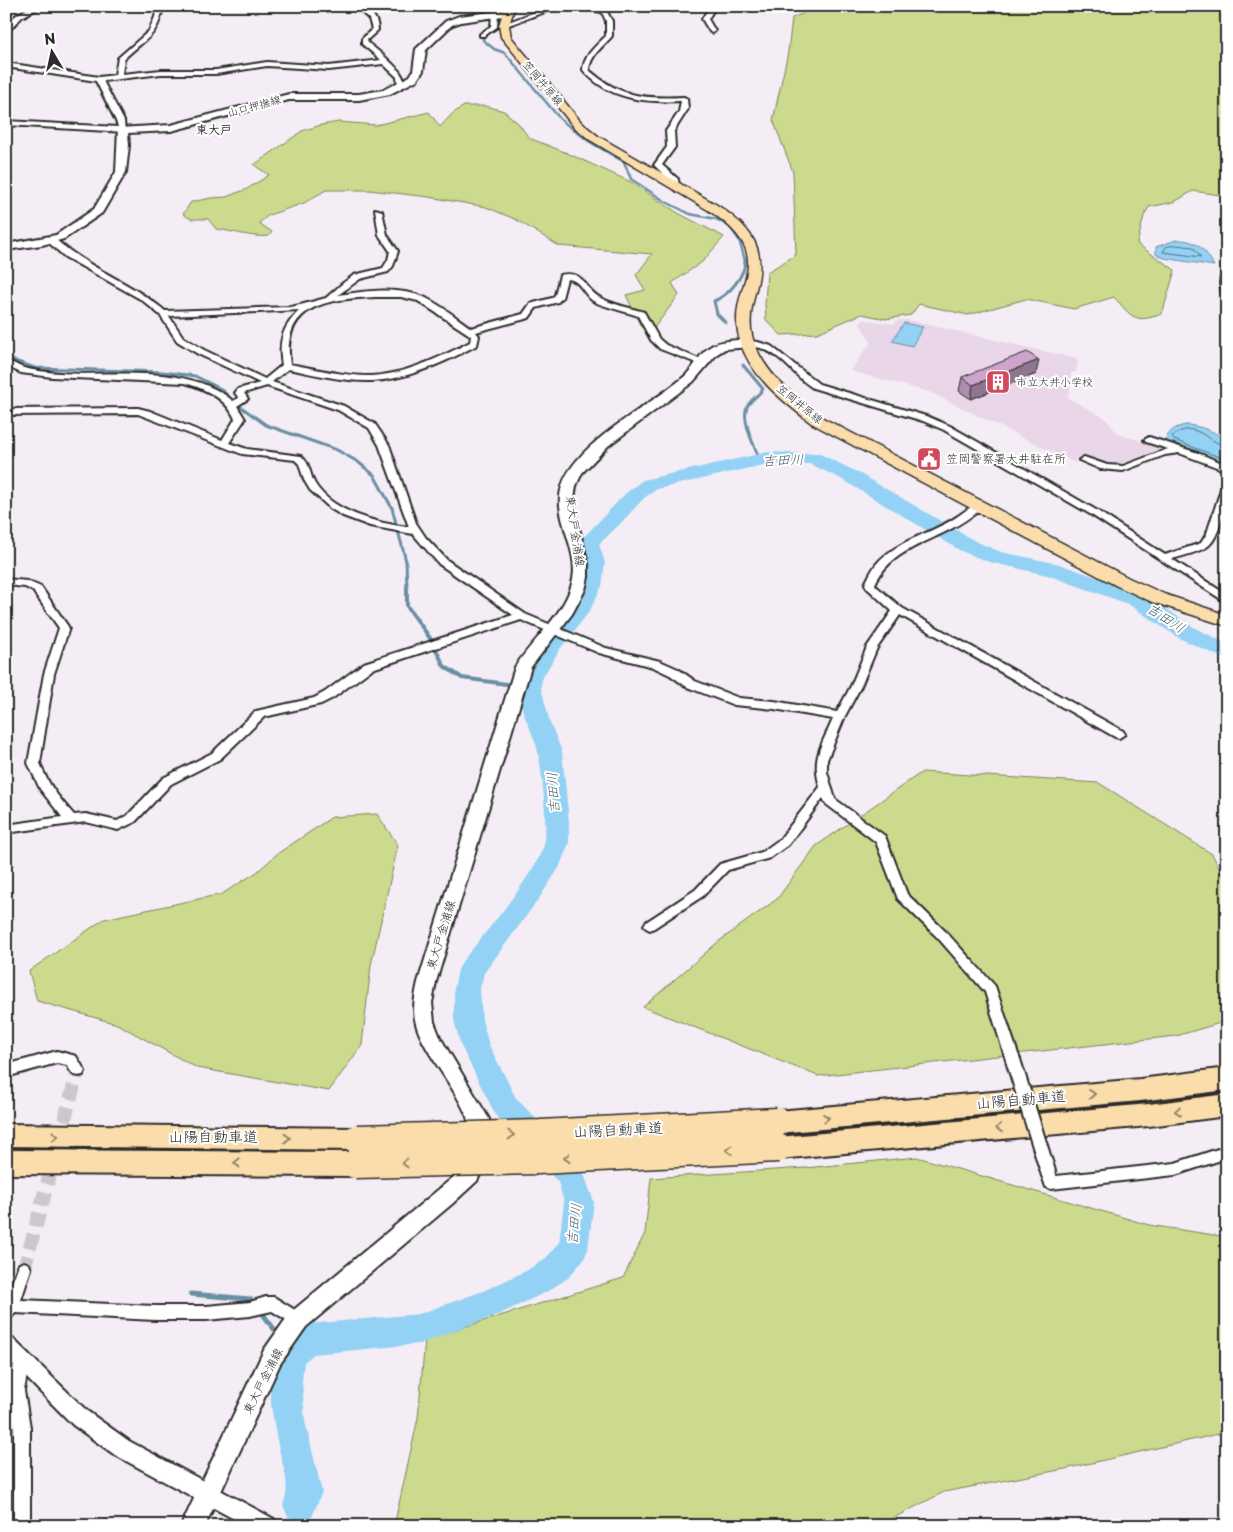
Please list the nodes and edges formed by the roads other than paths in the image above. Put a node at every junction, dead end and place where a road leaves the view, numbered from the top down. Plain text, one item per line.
1 (39, 6) edge
2 (160, 6) edge
3 (358, 6) edge
4 (558, 6) edge
5 (576, 6) edge
6 (713, 6) edge
7 (503, 13) edge
8 (712, 31) dead end
9 (6, 32) edge
10 (482, 35) dead end
11 (385, 62) junction
12 (6, 65) edge
13 (118, 76) junction
14 (99, 79) junction
15 (400, 86) junction
16 (6, 123) edge
17 (122, 130) junction
18 (676, 186) junction
19 (378, 211) dead end
20 (51, 240) junction
21 (6, 247) edge
22 (1227, 262) edge
23 (1227, 298) edge
24 (329, 300) junction
25 (306, 308) junction
26 (163, 314) junction
27 (470, 331) junction
28 (747, 344) junction
29 (702, 362) junction
30 (6, 363) edge
31 (286, 366) junction
32 (266, 383) junction
33 (235, 404) junction
34 (6, 412) edge
35 (1148, 440) dead end
36 (224, 444) junction
37 (1178, 450) junction
38 (1084, 460) dead end
39 (1227, 468) edge
40 (1227, 486) edge
41 (979, 507) junction
42 (411, 530) junction
43 (1166, 558) junction
44 (6, 582) edge
45 (1227, 600) edge
46 (898, 610) junction
47 (521, 616) junction
48 (1227, 621) edge
49 (559, 631) junction
50 (840, 716) junction
51 (1119, 734) dead end
52 (826, 788) junction
53 (70, 819) junction
54 (6, 829) edge
55 (650, 925) dead end
56 (6, 1071) edge
57 (78, 1071) dead end
58 (1227, 1079) edge
59 (1227, 1105) edge
60 (6, 1135) edge
61 (356, 1151) junction
62 (1227, 1152) edge
63 (6, 1162) edge
64 (24, 1269) tunnel mouth
65 (8, 1309) edge
66 (298, 1320) junction
67 (6, 1344) edge
68 (22, 1358) junction
69 (208, 1494) junction
70 (22, 1526) edge
71 (192, 1526) edge
72 (267, 1526) edge

1 - 9 street
2 - 13 street
3 - 11 street
4 - 7 street
5 - 18 street
6 - 8 street
7 - 10 street
7 - 15 main road, 山口押撫線
7 - 18 main road, 笠岡井原線
11 - 13 street
11 - 15 street
12 - 14 street
13 - 14 street
14 - 17 street
15 - 17 main road, 山口押撫線
16 - 17 street
17 - 20 main road
18 - 28 main road, 笠岡井原線
19 - 24 street
20 - 21 main road
20 - 26 street
22 - 23 street
24 - 25 street
24 - 27 street
25 - 26 street
25 - 31 street
26 - 32 street
27 - 29 street
27 - 31 street
28 - 29 main road, 東大戸金浦線
28 - 41 main road, 笠岡井原線
28 - 43 street
29 - 49 main road, 東大戸金浦線
30 - 33 street
31 - 32 street
32 - 33 street
32 - 42 street
33 - 36 street
34 - 36 street
35 - 37 street
36 - 42 street
37 - 38 street
37 - 39 street
40 - 43 street
41 - 46 street
41 - 48 main road, 笠岡井原線
42 - 47 street
43 - 45 street
44 - 53 street
46 - 50 street
46 - 51 street
47 - 49 street
47 - 53 street
49 - 50 street
49 - 66 main road, 東大戸金浦線
50 - 52 street
52 - 55 street
52 - 62 street, bridge
53 - 54 street
56 - 57 street
61 -> 58 highway, 山陽自動車道, bridge
59 -> 61 highway, 山陽自動車道, bridge
60 -> 61 highway, 山陽自動車道
61 -> 63 highway, 山陽自動車道
64 - 65 street
65 - 66 street
66 - 69 main road, 東大戸金浦線
67 - 68 street
68 - 69 street
68 - 70 street
69 - 71 main road, 東大戸金浦線
69 - 72 street

